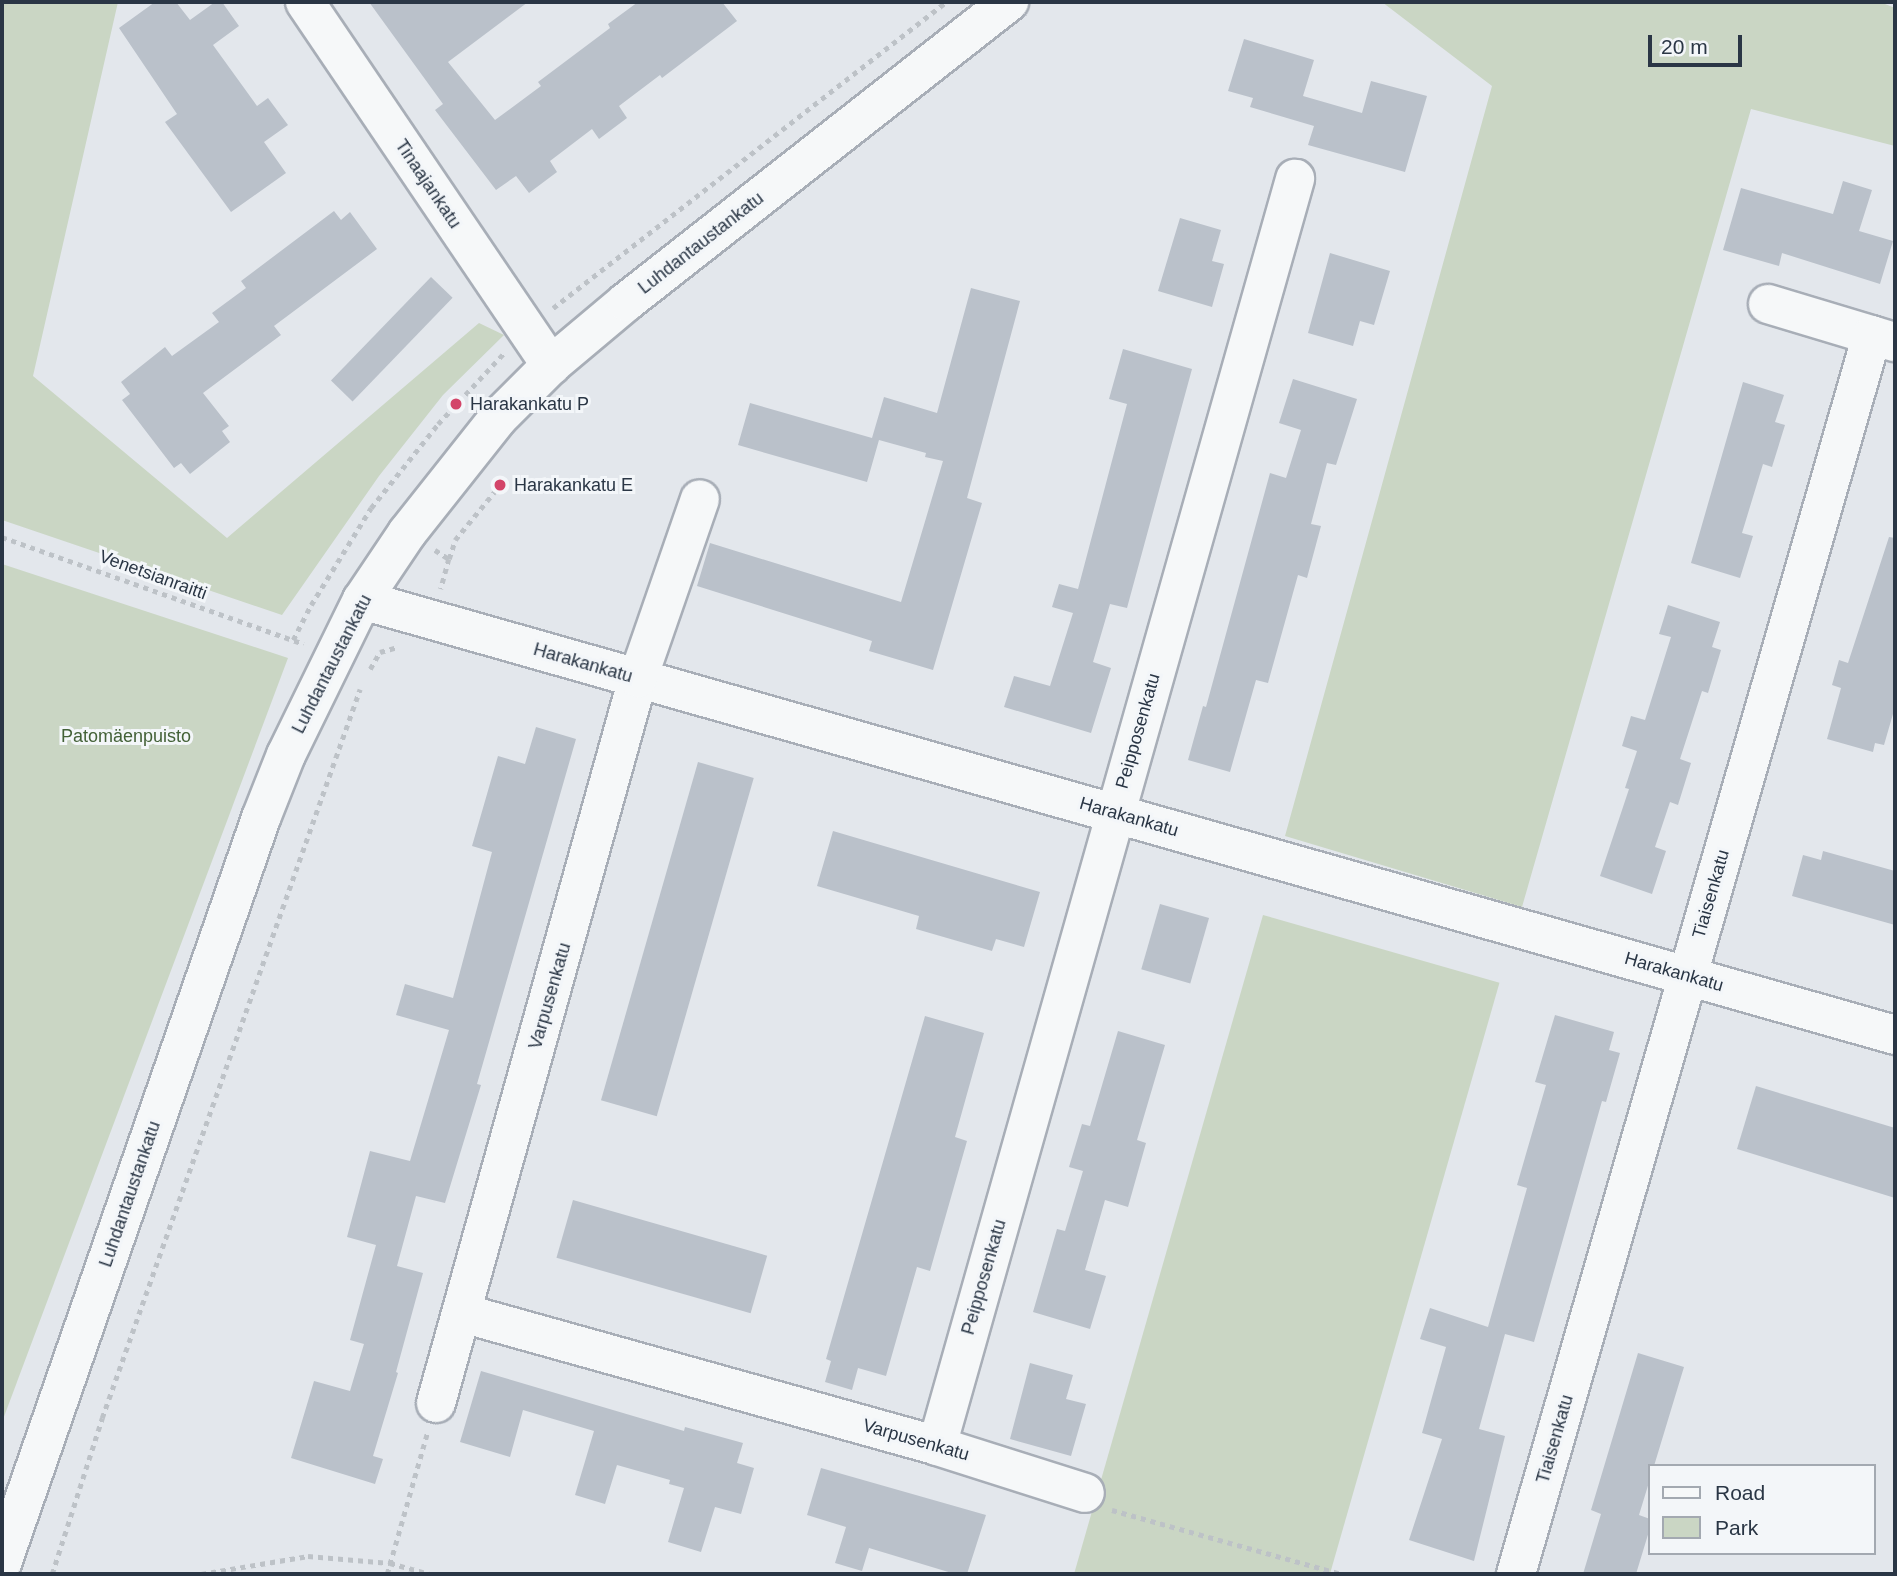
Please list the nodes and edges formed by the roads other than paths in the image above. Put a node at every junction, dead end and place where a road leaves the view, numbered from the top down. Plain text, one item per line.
1 (304, 2) edge
2 (1009, 2) edge
3 (1295, 179) dead end
4 (1768, 304) dead end
5 (1884, 338) edge
6 (551, 365) junction
7 (700, 499) dead end
8 (362, 600) junction
9 (638, 678) junction
10 (1114, 813) junction
11 (1688, 976) junction
12 (1895, 1035) edge
13 (462, 1313) junction
14 (436, 1403) road end
15 (937, 1446) junction
16 (1085, 1493) road end
17 (2, 1563) edge
18 (1516, 1574) edge

1 - 6 street, Tinaajankatu
2 - 6 street, Luhdantaustankatu
3 - 10 street, Peipposenkatu
4 - 5 street, Tiaisenkatu
5 - 11 street, Tiaisenkatu
6 - 8 street, Luhdantaustankatu
7 - 9 street, Varpusenkatu
8 - 9 street, Harakankatu
8 - 17 street, Luhdantaustankatu
9 - 10 street, Harakankatu
9 - 13 street, Varpusenkatu
10 - 11 street, Harakankatu
10 - 15 street, Peipposenkatu
11 - 12 street, Harakankatu
11 - 18 street, Tiaisenkatu
13 - 14 street, Varpusenkatu
13 - 15 street, Varpusenkatu
15 - 16 street, Varpusenkatu

